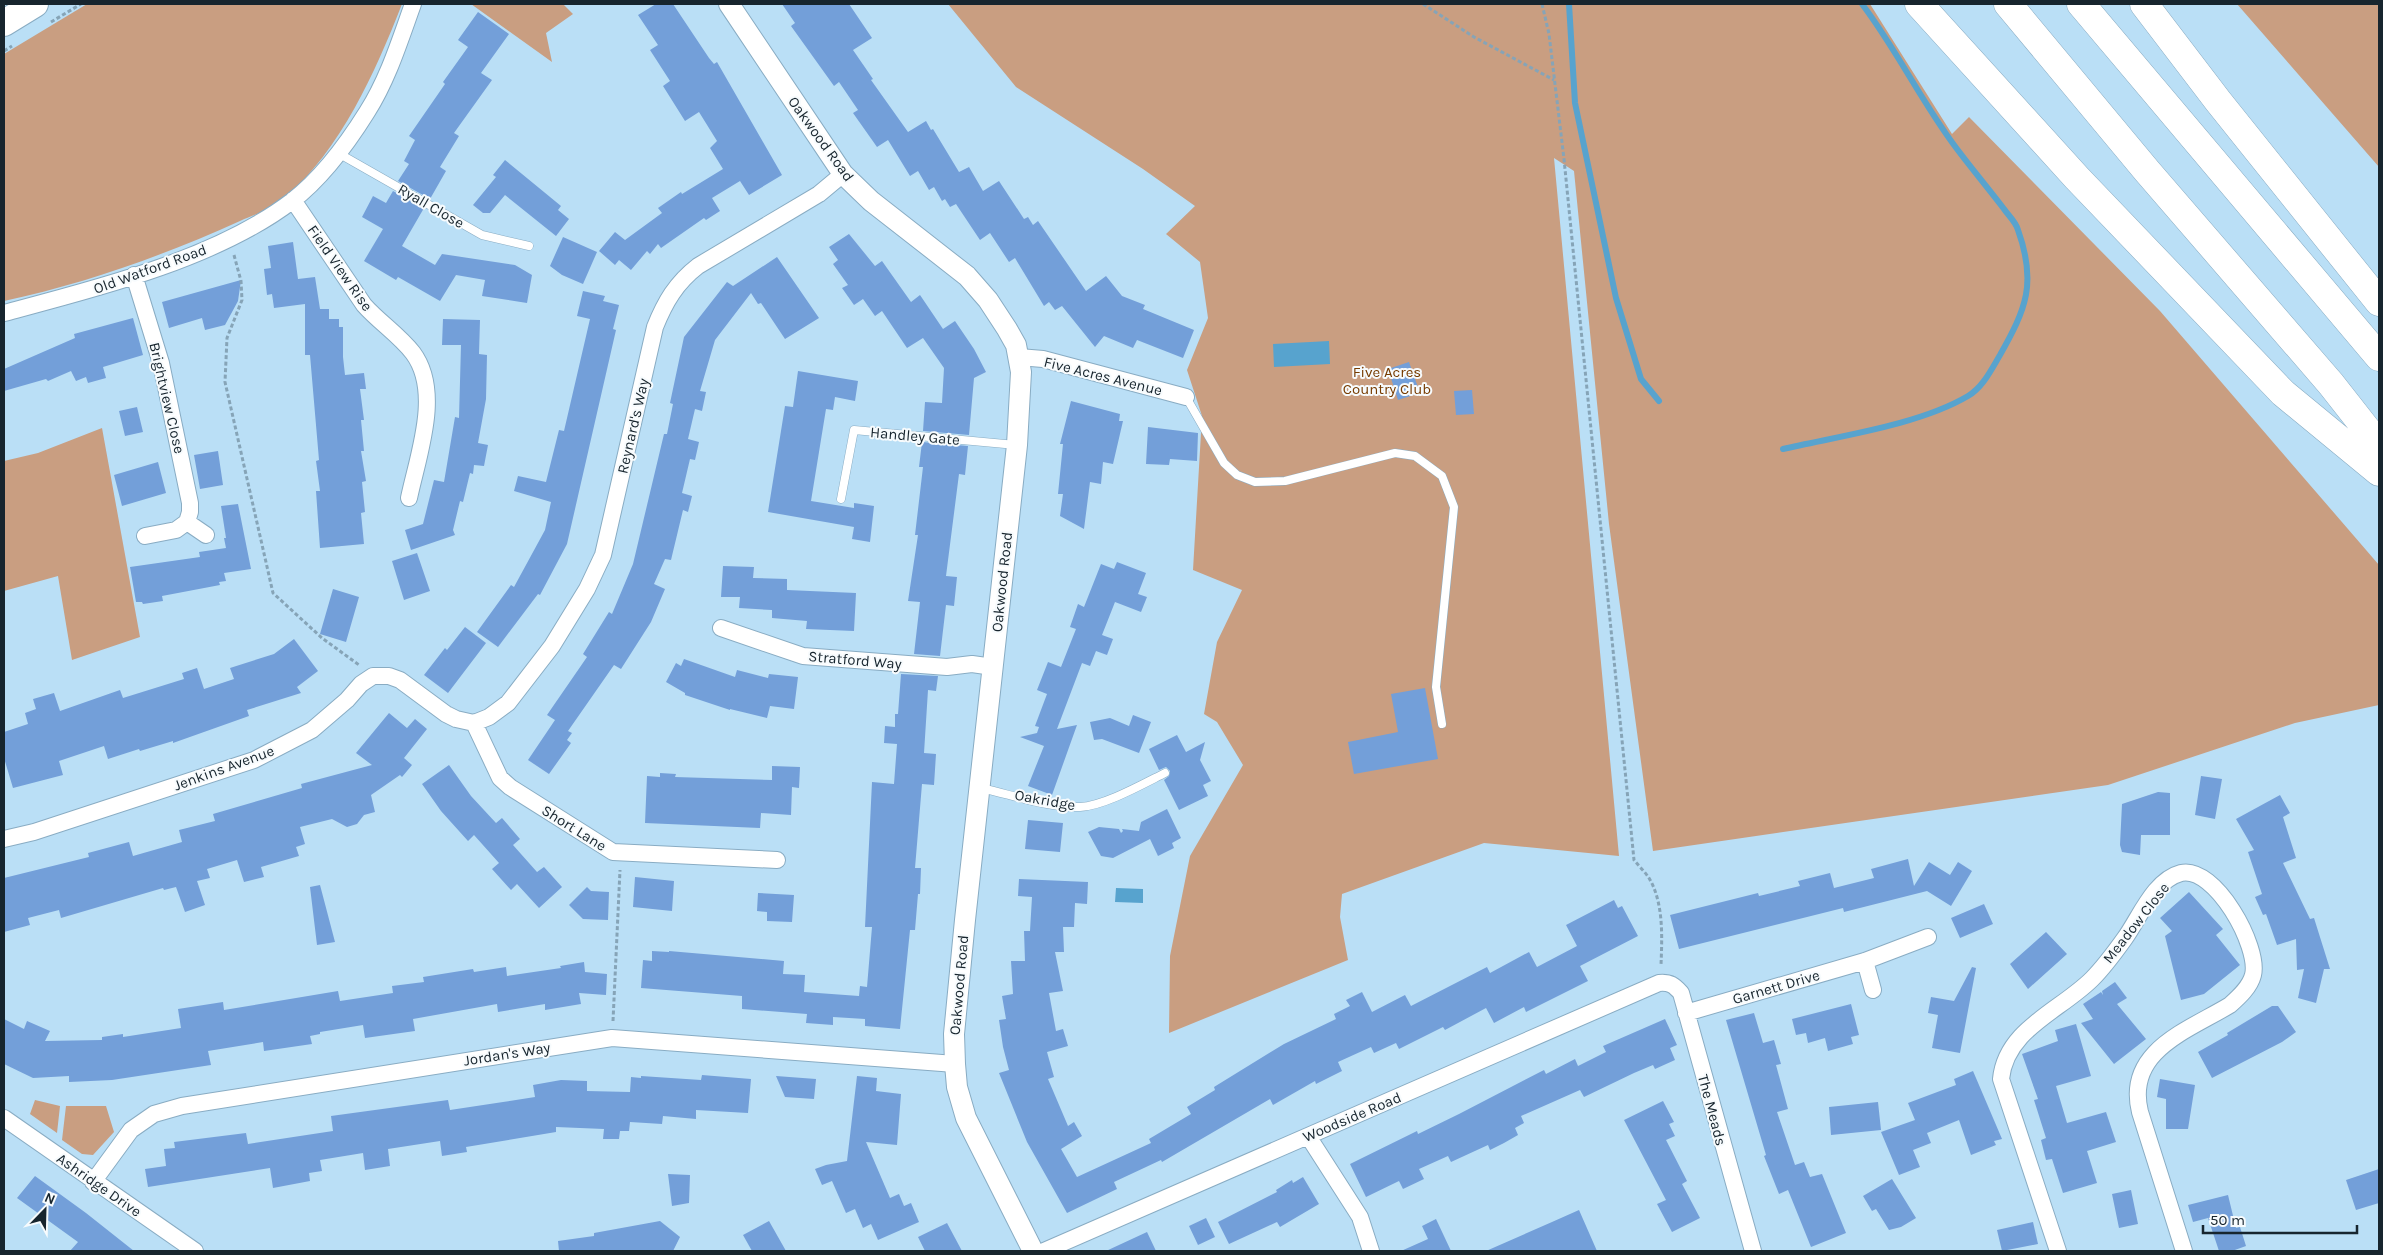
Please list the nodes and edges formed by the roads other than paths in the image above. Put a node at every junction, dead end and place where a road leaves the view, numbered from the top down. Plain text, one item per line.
1 (35, 4) edge
2 (413, 4) edge
3 (730, 4) edge
4 (1919, 4) edge
5 (2008, 4) edge
6 (2081, 4) edge
7 (2144, 4) edge
8 (4, 24) edge
9 (338, 153) junction
10 (843, 174) junction
11 (293, 200) junction
12 (529, 246) dead end
13 (134, 275) junction
14 (2379, 302) edge
15 (4, 313) edge
16 (1019, 357) junction
17 (2379, 357) edge
18 (1186, 397) joint
19 (1017, 445) junction
20 (2379, 445) edge
21 (2379, 472) edge
22 (409, 498) dead end
23 (840, 499) dead end
24 (187, 522) junction
25 (206, 535) dead end
26 (144, 536) dead end
27 (721, 628) dead end
28 (994, 666) junction
29 (474, 723) junction
30 (1442, 724) dead end
31 (1166, 773) dead end
32 (978, 787) junction
33 (4, 839) edge
34 (777, 860) dead end
35 (1928, 938) dead end
36 (1865, 961) junction
37 (1660, 983) joint
38 (1873, 990) dead end
39 (1686, 1014) junction
40 (955, 1064) junction
41 (4, 1118) edge
42 (1308, 1136) junction
43 (93, 1182) junction
44 (195, 1251) edge
45 (1033, 1251) edge
46 (1044, 1251) edge
47 (1371, 1251) edge
48 (1753, 1251) edge
49 (2058, 1251) edge
50 (2184, 1251) edge

1 - 8 highway
2 - 9 street, Old Watford Road
3 - 10 street, Oakwood Road
4 - 21 highway
5 - 20 highway
6 - 17 highway
7 - 14 highway
9 - 11 street, Old Watford Road
9 - 12 lane, Ryall Close
10 - 16 street, Oakwood Road
10 - 29 street, Reynard's Way
11 - 13 street, Old Watford Road
11 - 22 street, Field View Rise
13 - 15 street, Old Watford Road
13 - 24 street, Brightview Close
16 - 18 street, Five Acres Avenue
16 - 19 street, Oakwood Road
18 - 30 lane
19 - 23 lane, Handley Gate
19 - 28 street, Oakwood Road
24 - 25 street
24 - 26 street
27 - 28 street, Stratford Way
28 - 32 street, Oakwood Road
29 - 33 street, Jenkins Avenue
29 - 34 street, Short Lane
31 - 32 lane, Oakridge
32 - 40 street, Oakwood Road
35 - 36 street, Garnett Drive
36 - 38 street
36 - 39 street, Garnett Drive
37 - 39 street, The Meads
37 - 42 street, Woodside Road
39 - 48 street, The Meads
40 - 43 street, Jordan's Way
40 - 45 street, Oakwood Road
41 - 43 street, Ashridge Drive
42 - 46 street, Woodside Road
42 - 47 street
43 - 44 street, Ashridge Drive
49 - 50 street, Meadow Close

